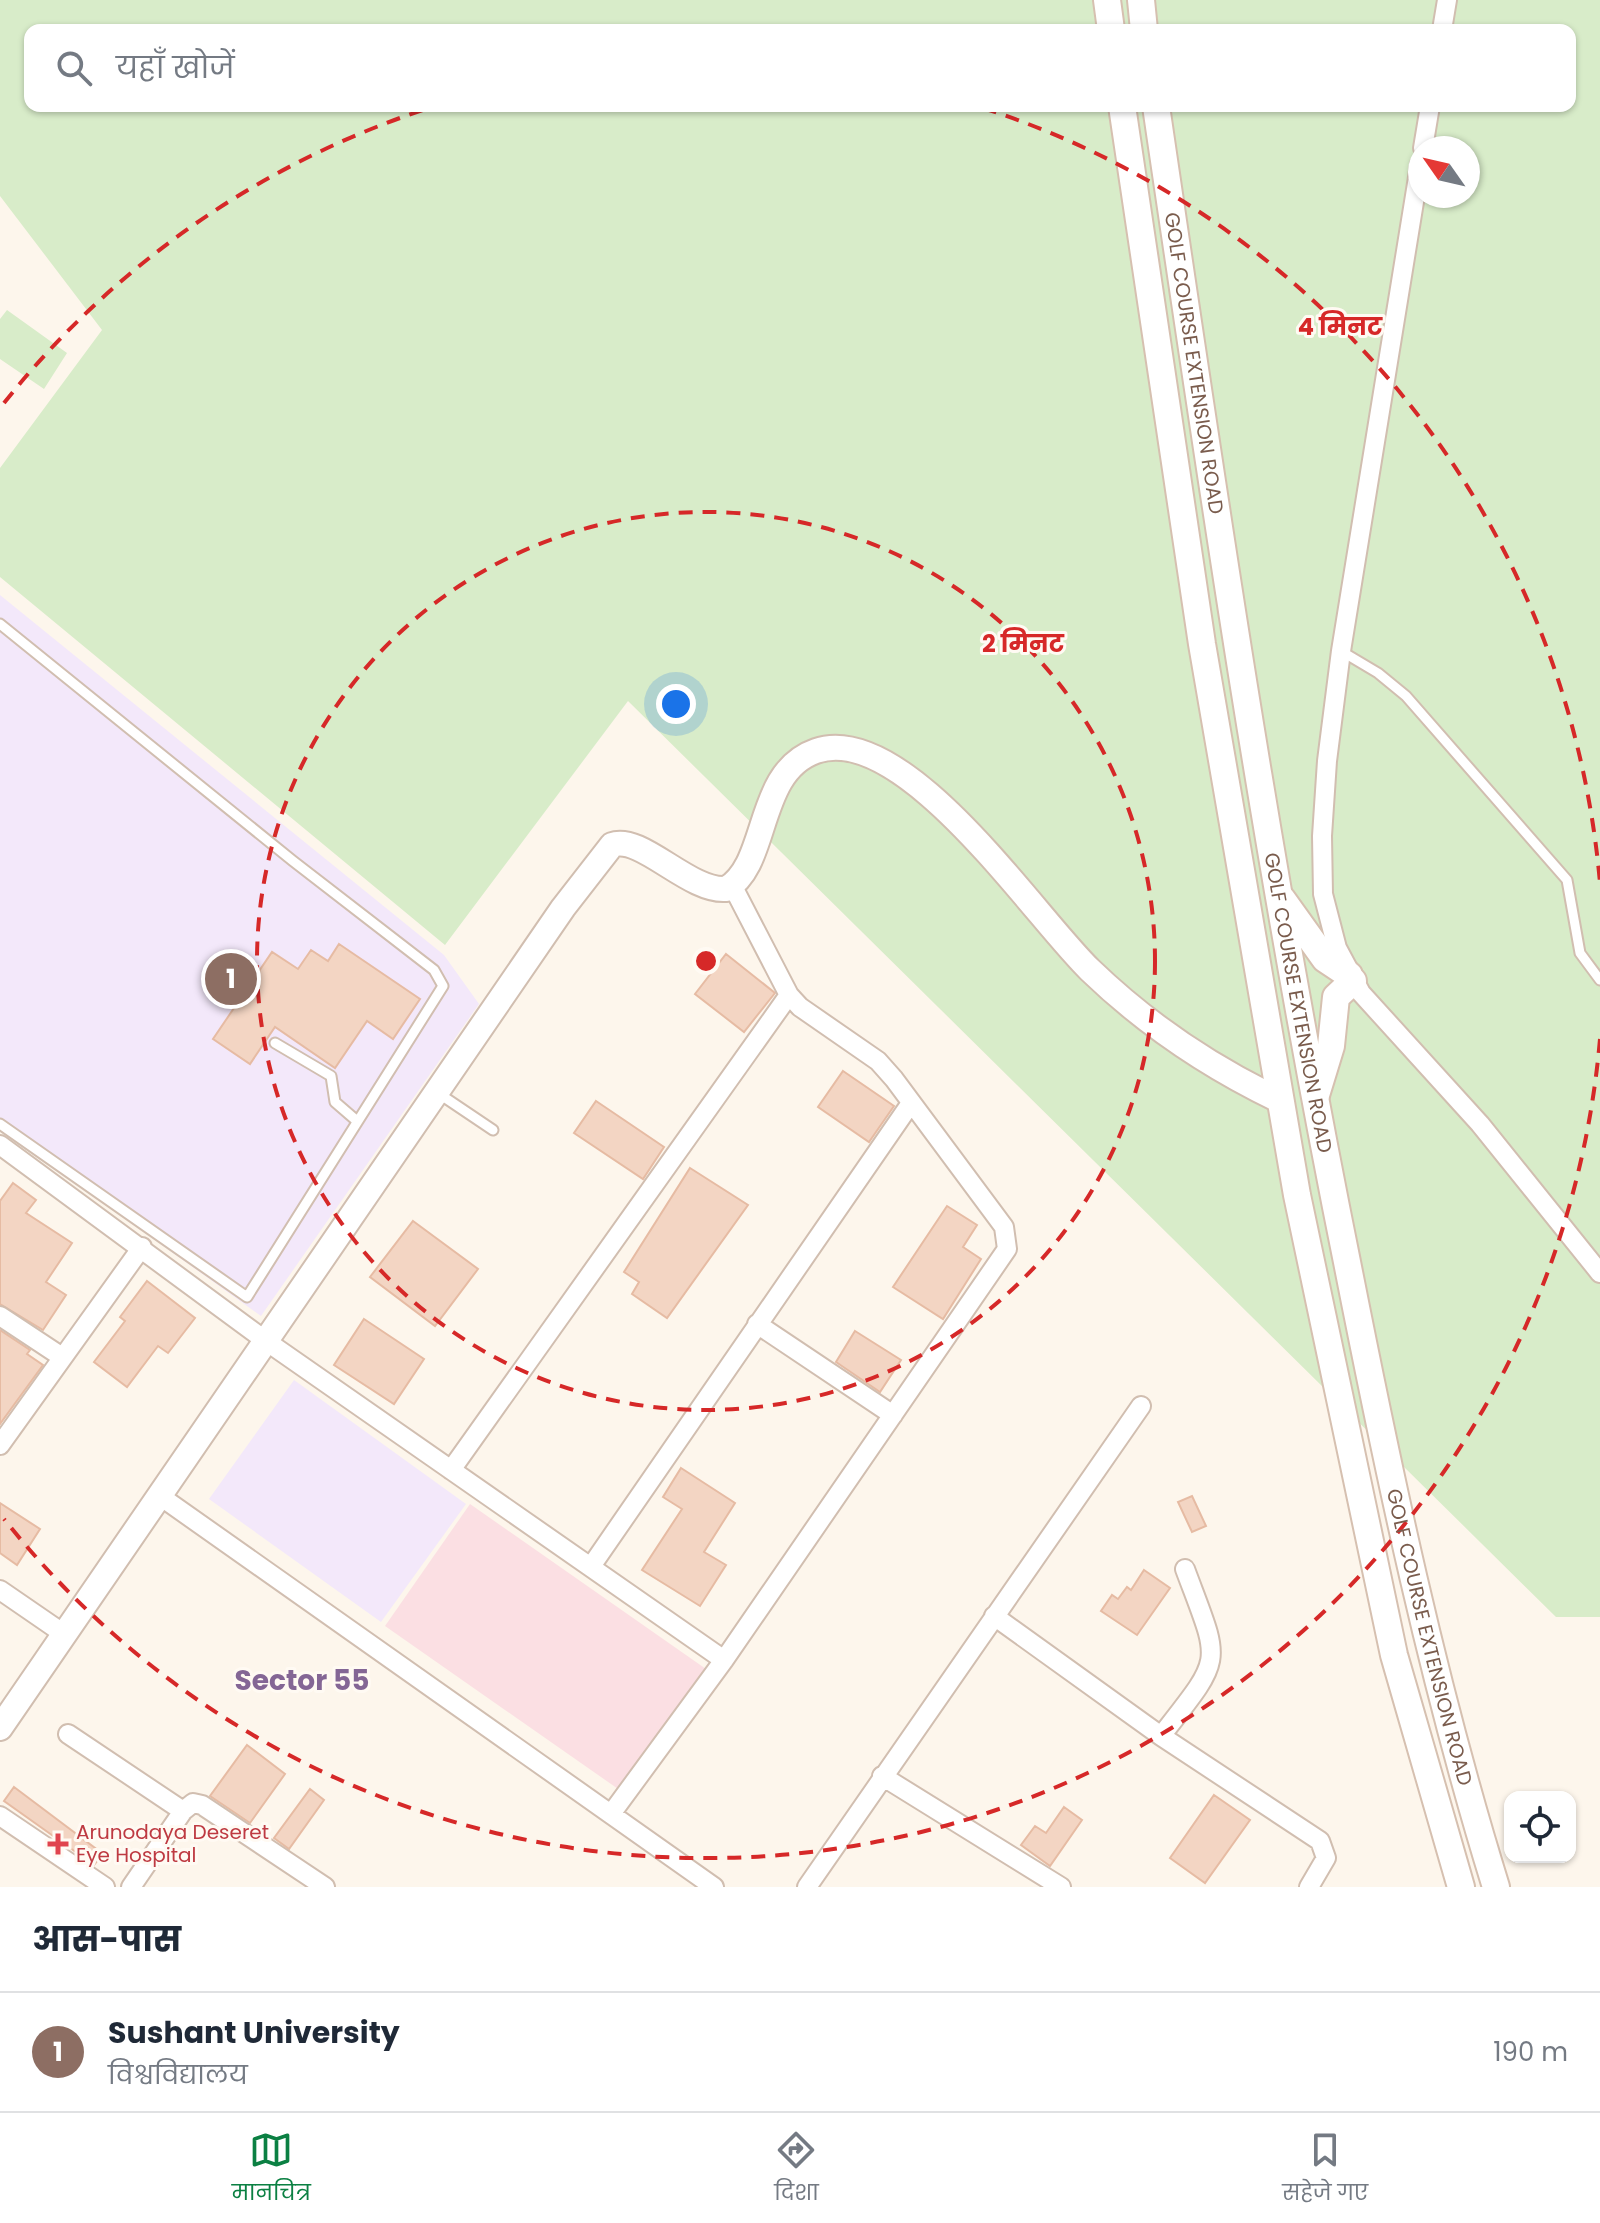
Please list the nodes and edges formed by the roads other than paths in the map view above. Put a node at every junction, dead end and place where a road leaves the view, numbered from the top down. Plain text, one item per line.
1 (1107, 0) edge
2 (1141, 0) edge
3 (1447, 0) edge
4 (1110, 24) edge
5 (1143, 24) edge
6 (1443, 24) edge
7 (1123, 112) edge
8 (1157, 112) edge
9 (1429, 112) edge
10 (1425, 136) edge
11 (1413, 208) edge
12 (0, 624) edge
13 (1341, 651) junction
14 (1259, 790) junction
15 (1227, 795) junction
16 (732, 885) junction
17 (1276, 890) junction
18 (1351, 978) junction
19 (1600, 980) edge
20 (789, 995) junction
21 (275, 1043) dead end
22 (438, 1093) junction
23 (1315, 1099) junction
24 (1279, 1100) junction
25 (911, 1103) junction
26 (357, 1121) junction
27 (0, 1124) edge
28 (493, 1130) dead end
29 (0, 1145) edge
30 (142, 1247) junction
31 (1600, 1273) edge
32 (0, 1316) edge
33 (757, 1324) junction
34 (266, 1341) junction
35 (62, 1357) junction
36 (1367, 1365) junction
37 (1334, 1371) junction
38 (1141, 1406) dead end
39 (893, 1415) junction
40 (0, 1445) edge
41 (451, 1470) junction
42 (160, 1496) junction
43 (592, 1565) junction
44 (1185, 1569) dead end
45 (0, 1590) edge
46 (994, 1616) junction
47 (64, 1634) junction
48 (724, 1660) junction
49 (0, 1728) edge
50 (68, 1734) dead end
51 (1161, 1736) junction
52 (882, 1776) junction
53 (183, 1811) junction
54 (611, 1814) junction
55 (0, 1816) edge
56 (105, 1887) edge
57 (131, 1887) edge
58 (325, 1887) edge
59 (714, 1887) edge
60 (807, 1887) edge
61 (1061, 1887) edge
62 (1309, 1887) edge
63 (1461, 1887) edge
64 (1496, 1887) edge

1 - 4 main road
2 - 5 main road
3 - 6 street
7 - 15 main road, GOLF COURSE EXTENSION ROAD
8 - 14 main road, GOLF COURSE EXTENSION ROAD
9 - 10 street
11 - 13 street
12 - 26 lane
13 - 18 street
13 - 19 lane
14 - 15 main road
14 - 17 main road, GOLF COURSE EXTENSION ROAD
15 - 24 main road, GOLF COURSE EXTENSION ROAD
16 - 20 street
16 - 22 street
16 - 24 street
17 - 18 main road
17 - 23 main road, GOLF COURSE EXTENSION ROAD
18 - 23 main road
18 - 31 street
20 - 25 street
20 - 41 street
21 - 26 lane
22 - 28 lane
22 - 34 street
23 - 36 main road, GOLF COURSE EXTENSION ROAD
24 - 37 main road, GOLF COURSE EXTENSION ROAD
25 - 33 street
25 - 39 street
26 - 27 lane
29 - 30 street
30 - 34 street
30 - 35 street
32 - 35 street
33 - 39 street
33 - 43 street
34 - 41 street
34 - 42 street
35 - 40 street
36 - 37 main road
36 - 64 main road, GOLF COURSE EXTENSION ROAD
37 - 63 main road, GOLF COURSE EXTENSION ROAD
38 - 46 street
39 - 48 street
41 - 43 street
42 - 47 street
42 - 54 street
43 - 48 street
44 - 51 street
45 - 47 street
46 - 51 street
46 - 52 street
47 - 49 street
48 - 54 street
50 - 53 street
51 - 62 street
52 - 60 street
52 - 61 street
53 - 57 street
53 - 58 street
54 - 59 street
55 - 56 street

